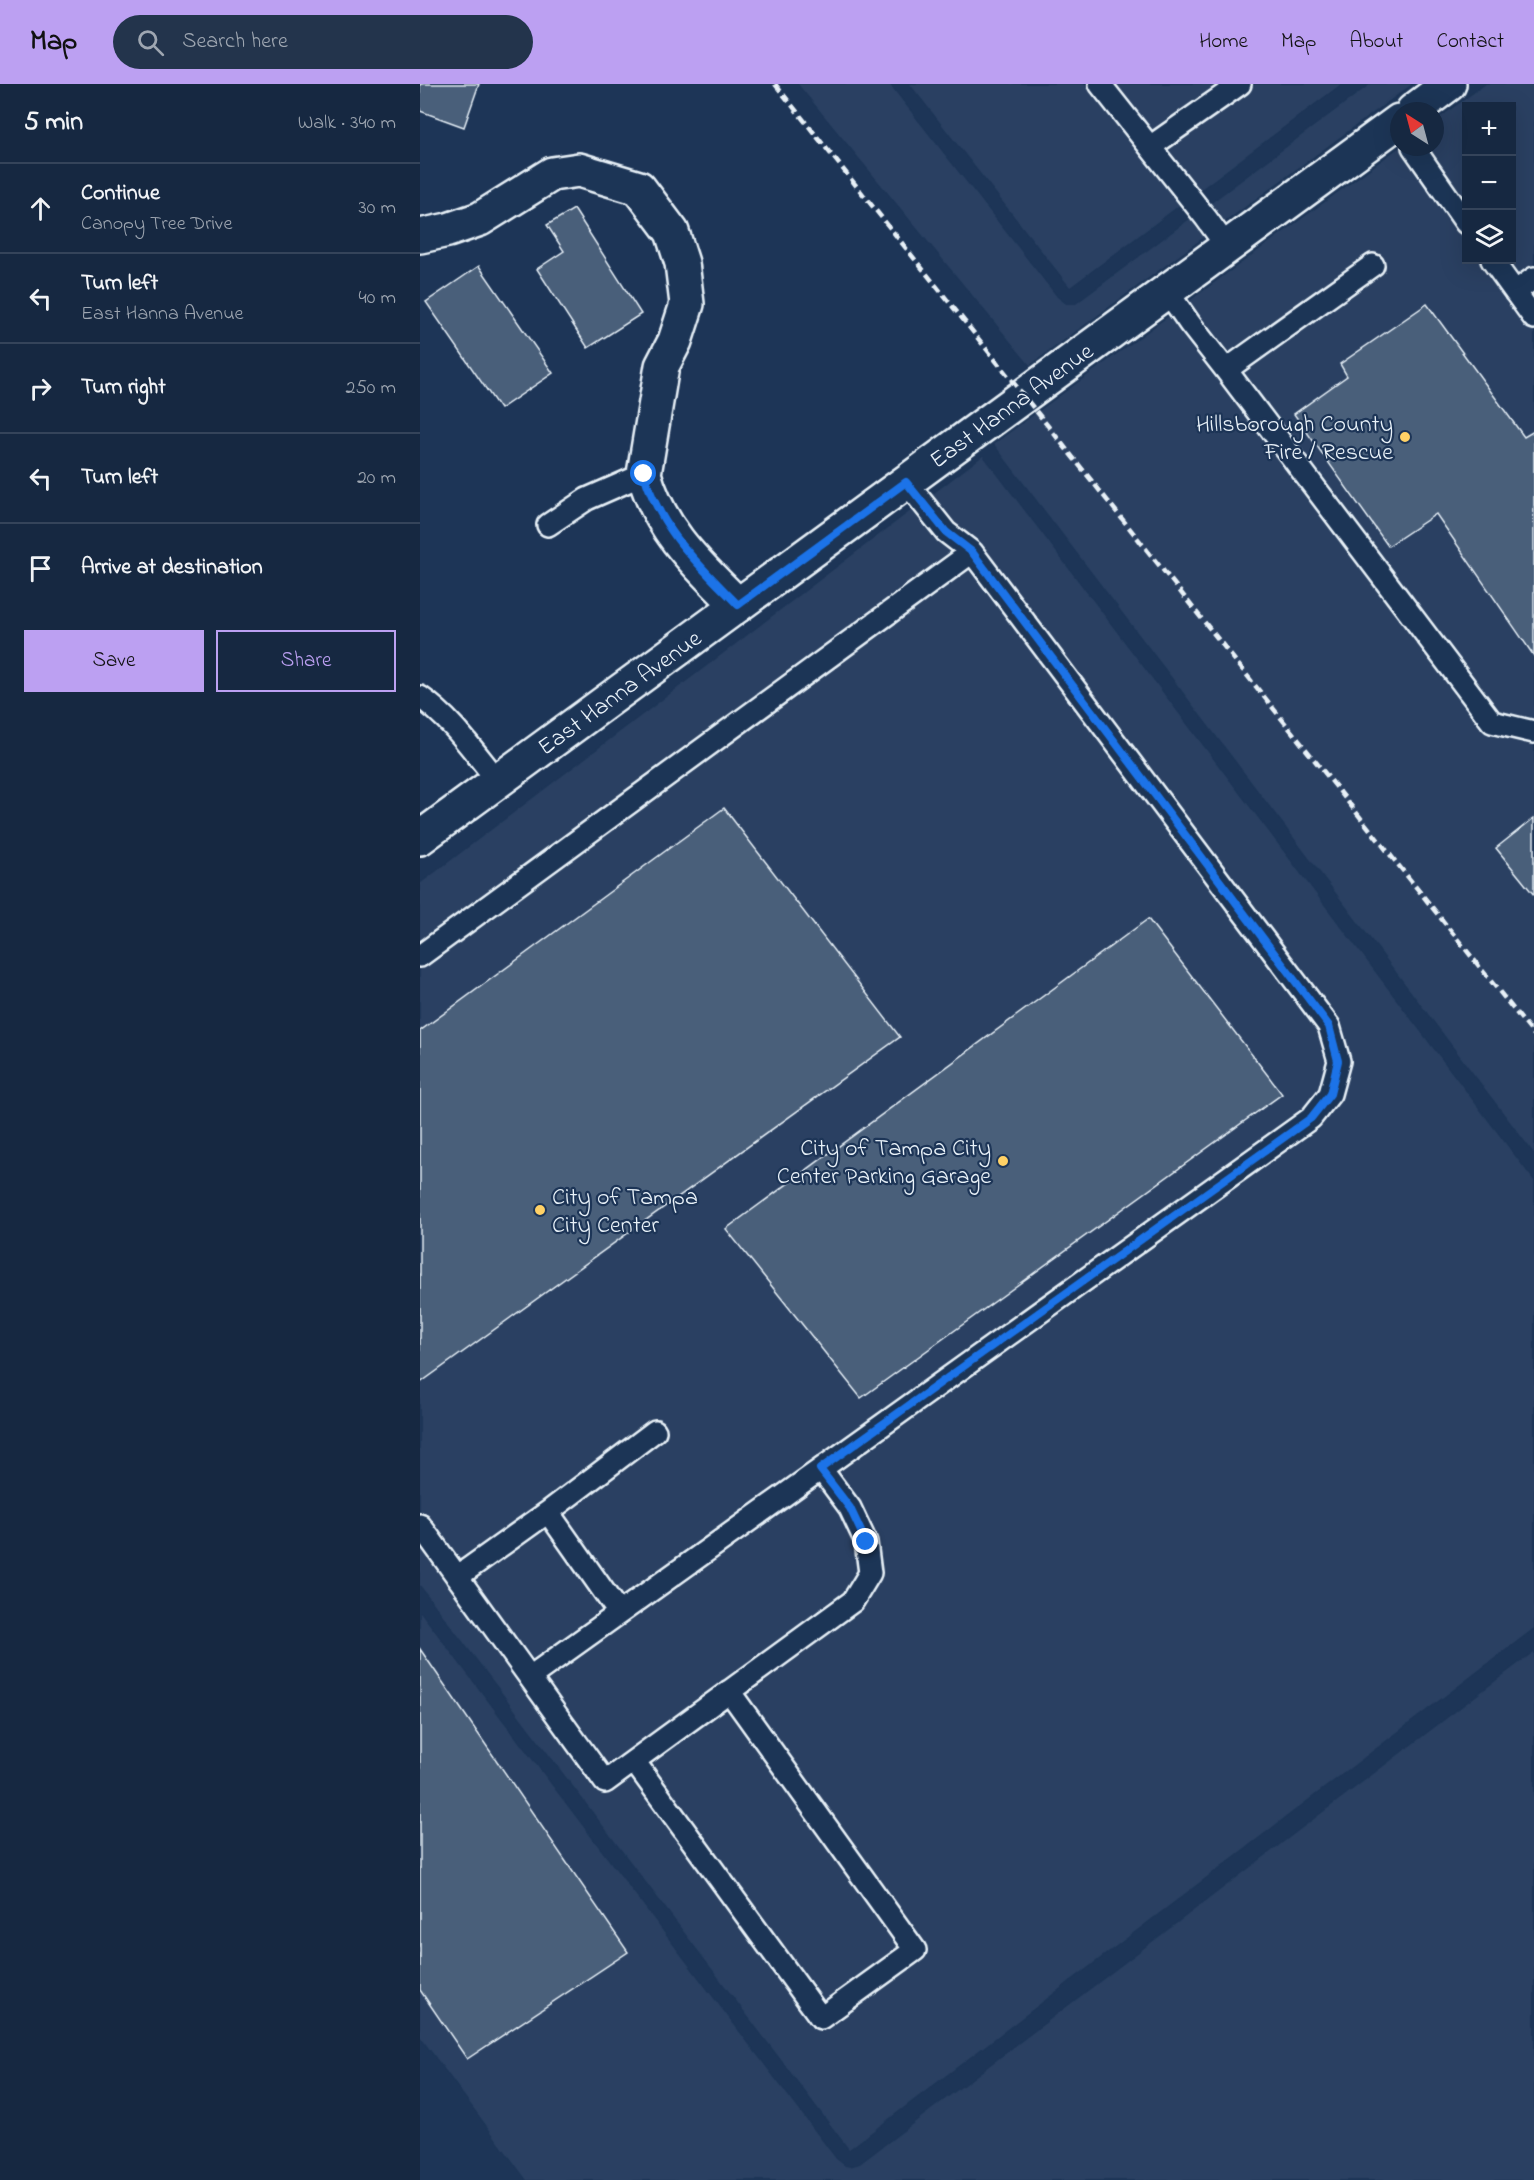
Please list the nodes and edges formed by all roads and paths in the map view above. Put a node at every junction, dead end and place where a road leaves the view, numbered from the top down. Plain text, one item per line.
1 (1100, 84) edge
2 (1240, 84) edge
3 (1449, 84) edge
4 (1430, 102) edge
5 (1390, 136) edge
6 (1150, 147) junction
7 (1423, 156) edge
8 (1462, 215) edge
9 (420, 236) edge
10 (1227, 247) junction
11 (1495, 264) edge
12 (1373, 265) dead end
13 (1534, 279) edge
14 (1167, 291) junction
15 (1515, 292) junction
16 (1534, 318) edge
17 (1226, 370) junction
18 (644, 474) junction
19 (906, 482) junction
20 (548, 525) dead end
21 (972, 552) junction
22 (738, 605) junction
23 (420, 697) edge
24 (1534, 732) edge
25 (498, 782) junction
26 (420, 838) edge
27 (420, 956) edge
28 (655, 1431) dead end
29 (820, 1469) junction
30 (548, 1512) junction
31 (420, 1525) edge
32 (457, 1577) junction
33 (619, 1613) junction
34 (530, 1677) junction
35 (729, 1691) junction
36 (634, 1761) junction

1 - 6 lane
2 - 6 lane
3 - 4 street, East Hanna Avenue
5 - 10 street, East Hanna Avenue
6 - 10 lane
7 - 8 lane
9 - 18 street
10 - 14 street, East Hanna Avenue
11 - 15 lane
12 - 17 lane
13 - 15 lane
14 - 17 lane
14 - 19 street, East Hanna Avenue
15 - 16 lane
17 - 24 lane
18 - 20 lane
18 - 22 street
19 - 21 lane
19 - 22 street, East Hanna Avenue
21 - 27 lane
21 - 29 lane
22 - 25 street, East Hanna Avenue
23 - 25 lane
25 - 26 street, East Hanna Avenue
28 - 30 lane
29 - 33 lane
29 - 35 lane
30 - 32 lane
30 - 33 lane
31 - 32 lane
32 - 34 lane
33 - 34 lane
34 - 36 lane
35 - 36 lane
35 - 36 lane

